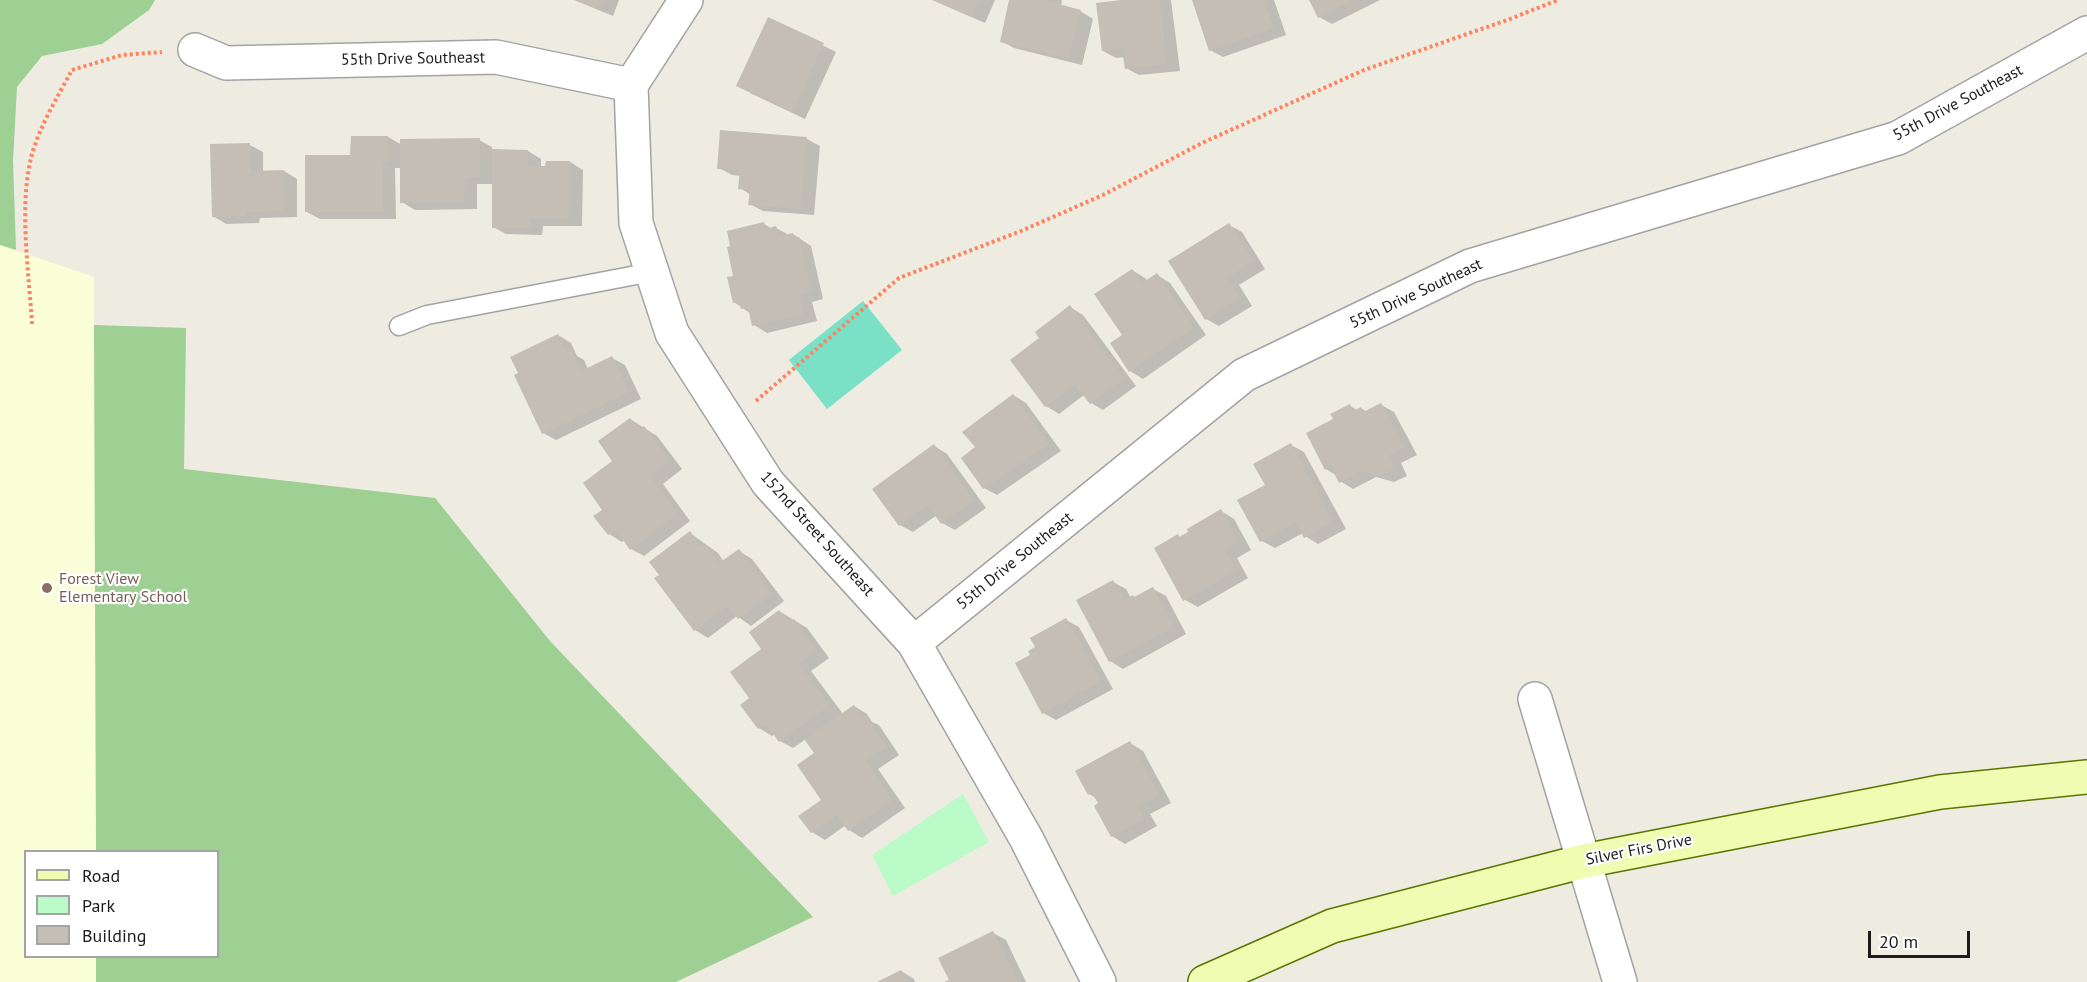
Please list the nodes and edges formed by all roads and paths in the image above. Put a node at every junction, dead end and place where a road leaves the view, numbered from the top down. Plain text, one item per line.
1 (686, 0) edge
2 (1558, 0) edge
3 (2087, 33) edge
4 (195, 50) joint
5 (631, 85) junction
6 (652, 272) junction
7 (32, 324) dead end
8 (399, 326) dead end
9 (729, 423) junction
10 (914, 643) junction
11 (1535, 699) dead end
12 (2087, 777) edge
13 (1584, 861) junction
14 (1099, 982) edge
15 (1205, 982) edge
16 (1620, 982) edge

1 - 5 street
2 - 9 path
3 - 10 street, 55th Drive Southeast
4 - 5 street, 55th Drive Southeast
4 - 7 path
5 - 6 street, 152nd Street Southeast
6 - 8 lane
6 - 9 street, 152nd Street Southeast
9 - 10 street, 152nd Street Southeast
10 - 14 street, 152nd Street Southeast
11 - 13 street
12 - 13 street, Silver Firs Drive
13 - 15 street, Silver Firs Drive
13 - 16 street

